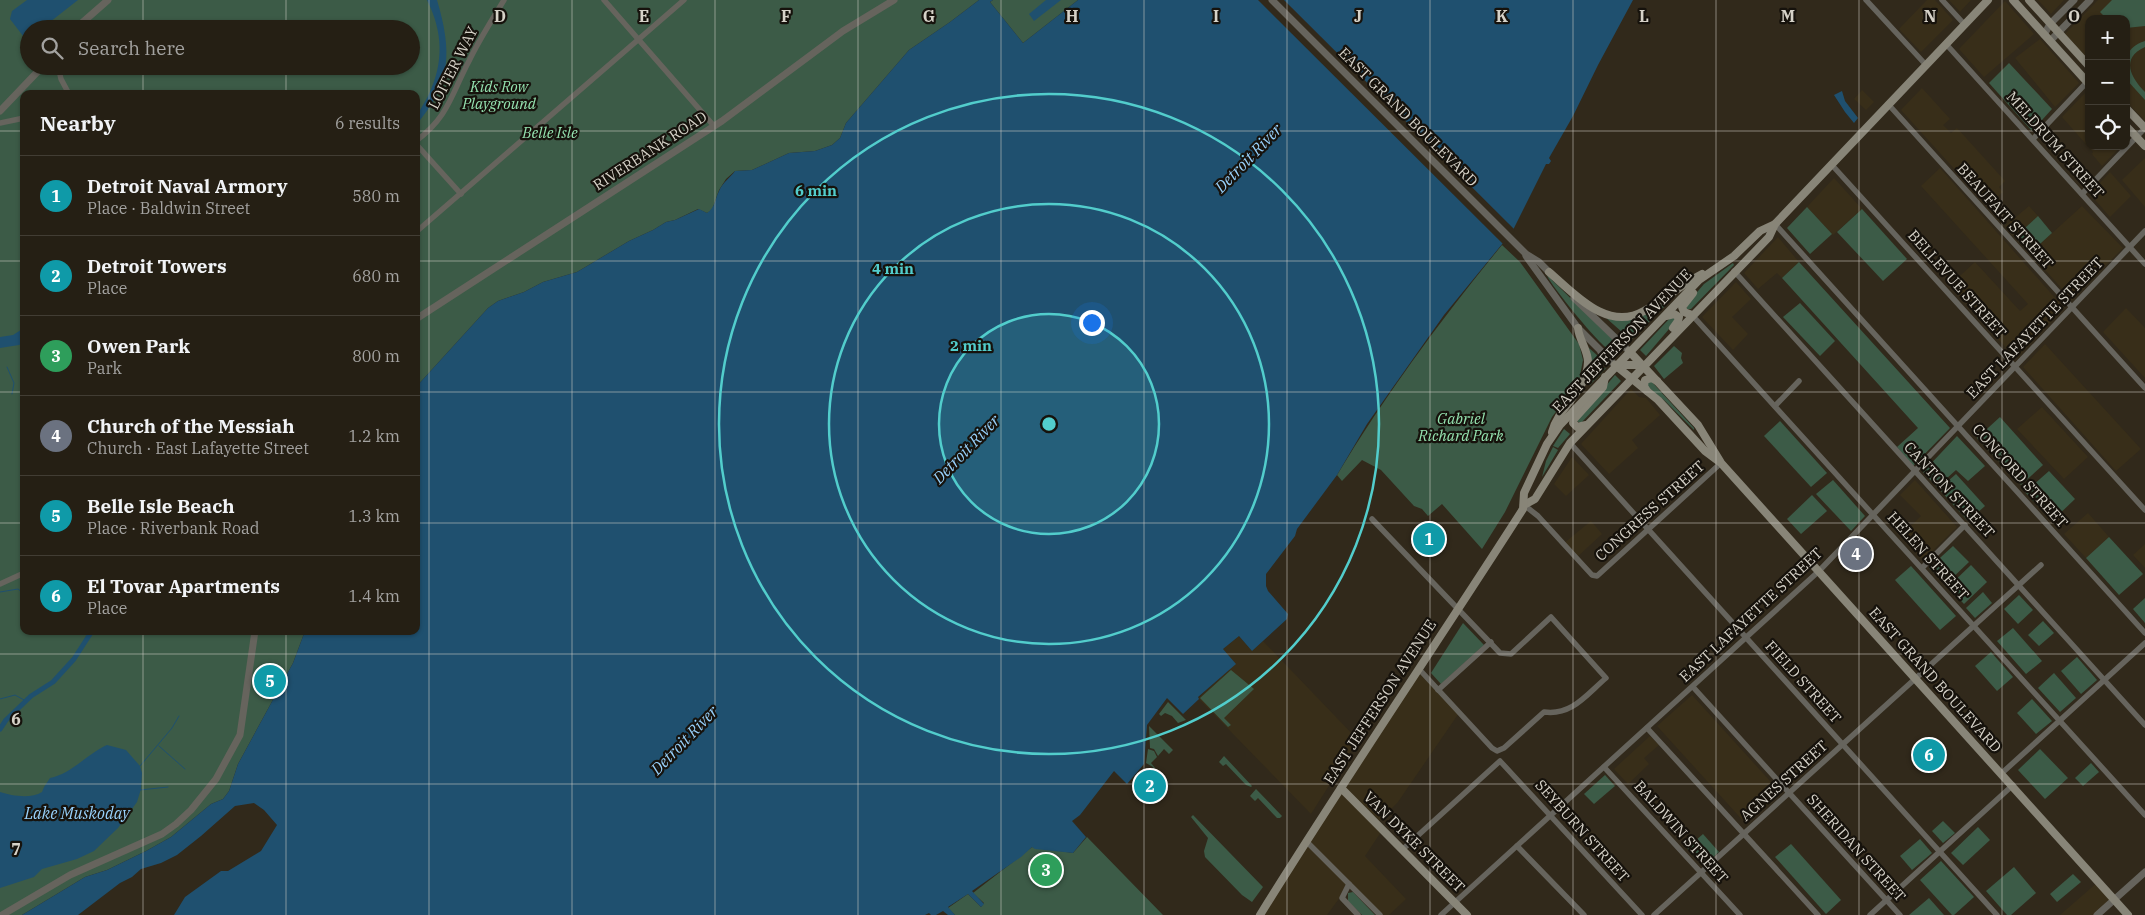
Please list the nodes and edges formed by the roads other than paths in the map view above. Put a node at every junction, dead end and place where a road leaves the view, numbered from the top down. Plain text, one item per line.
1 (108, 0) edge
2 (504, 0) edge
3 (604, 0) edge
4 (684, 0) edge
5 (894, 0) edge
6 (1272, 0) edge
7 (1866, 0) edge
8 (1942, 0) edge
9 (1988, 0) edge
10 (2013, 0) edge
11 (2029, 0) edge
12 (2074, 0) edge
13 (2090, 0) edge
14 (2041, 14) junction
15 (2060, 14) junction
16 (85, 20) edge
17 (2032, 21) junction
18 (2068, 22) junction
19 (2050, 24) junction
20 (1965, 25) junction
21 (2058, 32) junction
22 (2047, 38) junction
23 (638, 40) junction
24 (2068, 43) junction
25 (1946, 44) junction
26 (2059, 52) junction
27 (2085, 62) edge
28 (1926, 65) junction
29 (34, 75) edge
30 (60, 75) edge
31 (2085, 79) edge
32 (2085, 85) edge
33 (67, 90) edge
34 (1888, 104) junction
35 (0, 111) edge
36 (2130, 112) edge
37 (20, 119) edge
38 (0, 123) edge
39 (714, 126) junction
40 (2145, 128) edge
41 (2130, 130) edge
42 (2136, 137) junction
43 (420, 138) edge
44 (2032, 139) junction
45 (2145, 146) edge
46 (420, 147) edge
47 (1831, 164) junction
48 (461, 194) junction
49 (2082, 194) junction
50 (1775, 224) junction
51 (420, 229) edge
52 (2145, 231) edge
53 (2130, 247) junction
54 (1526, 254) junction
55 (1722, 264) junction
56 (2145, 264) edge
57 (1734, 271) junction
58 (1549, 272) junction
59 (1700, 280) junction
60 (2072, 308) junction
61 (1692, 315) junction
62 (420, 316) edge
63 (1662, 318) junction
64 (1578, 328) junction
65 (1616, 339) junction
66 (1630, 351) junction
67 (1601, 352) junction
68 (1653, 355) junction
69 (1616, 365) junction
70 (1643, 365) junction
71 (2016, 367) junction
72 (1605, 376) junction
73 (1631, 378) junction
74 (1799, 381) dead end
75 (1659, 383) junction
76 (2145, 388) edge
77 (1648, 393) junction
78 (1775, 406) junction
79 (1695, 422) junction
80 (1588, 424) junction
81 (1958, 427) junction
82 (1688, 433) junction
83 (1550, 439) junction
84 (1570, 443) junction
85 (1721, 463) junction
86 (1915, 472) junction
87 (1524, 505) junction
88 (2145, 510) edge
89 (1874, 515) junction
90 (1372, 519) dead end
91 (1965, 525) junction
92 (1648, 530) junction
93 (2041, 566) dead end
94 (1922, 568) junction
95 (1818, 571) junction
96 (20, 575) edge
97 (0, 584) edge
98 (2019, 586) junction
99 (1458, 608) junction
100 (1974, 626) junction
101 (2145, 633) edge
102 (254, 635) edge
103 (1746, 638) junction
104 (1490, 642) junction
105 (2145, 643) edge
106 (1419, 669) junction
107 (1916, 679) junction
108 (2104, 680) junction
109 (1693, 687) junction
110 (1438, 690) junction
111 (2060, 720) junction
112 (2145, 725) edge
113 (1647, 728) junction
114 (1843, 745) junction
115 (1604, 767) junction
116 (2002, 773) junction
117 (2013, 786) junction
118 (1341, 788) junction
119 (1790, 793) junction
120 (1551, 815) junction
121 (2145, 815) edge
122 (1744, 834) junction
123 (1306, 840) junction
124 (1517, 846) junction
125 (1403, 849) junction
126 (1940, 852) junction
127 (2145, 872) edge
128 (1701, 873) junction
129 (1350, 884) junction
130 (2114, 899) junction
131 (1887, 900) junction
132 (1455, 902) junction
133 (2, 915) edge
134 (1260, 915) edge
135 (1358, 915) edge
136 (1380, 915) edge
137 (1441, 915) edge
138 (1467, 915) edge
139 (1584, 915) edge
140 (1642, 915) edge
141 (1654, 915) edge
142 (1740, 915) edge
143 (1818, 915) edge
144 (1870, 915) edge
145 (1900, 915) edge
146 (1997, 915) edge
147 (2098, 915) edge
148 (2128, 915) edge

1 - 16 street
2 - 43 street, LOITER WAY
3 - 23 street
4 - 23 street
5 - 39 street, RIVERBANK ROAD
6 - 54 street, EAST GRAND BOULEVARD
7 - 28 street
8 - 20 street
9 - 20 main road, EAST JEFFERSON AVENUE
10 - 17 main road
11 - 14 main road
12 - 15 street
13 - 18 street
14 - 17 main road
14 - 19 main road
15 - 18 street
15 - 19 street
17 - 22 main road
18 - 21 street
19 - 21 main road
19 - 22 street
20 - 25 main road, EAST JEFFERSON AVENUE
21 - 22 street
21 - 24 main road
22 - 26 main road
23 - 39 street
23 - 48 street
24 - 26 main road
24 - 27 main road
25 - 28 main road, EAST JEFFERSON AVENUE
25 - 44 street, MELDRUM STREET
26 - 31 main road
28 - 34 main road, EAST JEFFERSON AVENUE
29 - 35 street
30 - 33 street
32 - 44 street
34 - 47 main road, EAST JEFFERSON AVENUE
34 - 60 street, BEAUFAIT STREET
36 - 40 main road
37 - 38 street
39 - 62 street, RIVERBANK ROAD
40 - 42 street
41 - 42 main road
42 - 45 main road
42 - 49 street
44 - 49 street, MELDRUM STREET
46 - 48 street
47 - 50 main road, EAST JEFFERSON AVENUE
47 - 71 street, BELLEVUE STREET
48 - 51 street
49 - 53 street, MELDRUM STREET
50 - 55 main road, EAST JEFFERSON AVENUE
50 - 57 main road, EAST JEFFERSON AVENUE
50 - 81 street, CONCORD STREET
52 - 53 street, EAST LAFAYETTE STREET
53 - 56 street, MELDRUM STREET
53 - 60 street, EAST LAFAYETTE STREET
54 - 58 street, EAST GRAND BOULEVARD
54 - 64 street, EAST GRAND BOULEVARD
55 - 58 main road
55 - 59 main road, EAST JEFFERSON AVENUE
57 - 61 main road, EAST JEFFERSON AVENUE
57 - 86 street, CANTON STREET
58 - 65 street, EAST GRAND BOULEVARD
59 - 61 main road
59 - 63 main road, EAST JEFFERSON AVENUE
60 - 71 street, EAST LAFAYETTE STREET
60 - 76 street, BEAUFAIT STREET
61 - 68 main road, EAST JEFFERSON AVENUE
61 - 78 street, HELEN STREET
63 - 66 main road, EAST JEFFERSON AVENUE
63 - 68 main road
64 - 67 street, EAST GRAND BOULEVARD
64 - 83 main road
65 - 66 street, EAST GRAND BOULEVARD
65 - 67 street
66 - 69 main road, EAST JEFFERSON AVENUE
66 - 70 main road, EAST GRAND BOULEVARD
67 - 69 street, EAST GRAND BOULEVARD
68 - 70 main road, EAST JEFFERSON AVENUE
69 - 70 main road
69 - 72 main road, EAST JEFFERSON AVENUE
69 - 73 main road, EAST GRAND BOULEVARD
70 - 73 main road, EAST JEFFERSON AVENUE
70 - 75 main road, EAST GRAND BOULEVARD
71 - 81 street, EAST LAFAYETTE STREET
71 - 88 street, BELLEVUE STREET
72 - 80 main road
72 - 83 main road, EAST JEFFERSON AVENUE
73 - 77 main road, EAST GRAND BOULEVARD
73 - 80 main road, EAST JEFFERSON AVENUE
74 - 78 street
75 - 77 main road
75 - 79 main road, EAST GRAND BOULEVARD
77 - 82 main road, EAST GRAND BOULEVARD
78 - 89 street, HELEN STREET
79 - 82 main road
79 - 85 main road, EAST GRAND BOULEVARD
80 - 84 main road, EAST JEFFERSON AVENUE
81 - 86 street, EAST LAFAYETTE STREET
81 - 101 street, CONCORD STREET
82 - 85 main road, EAST GRAND BOULEVARD
83 - 87 main road, EAST JEFFERSON AVENUE
84 - 87 main road, EAST JEFFERSON AVENUE
84 - 92 street, FIELD STREET
85 - 92 street, CONGRESS STREET
85 - 95 main road, EAST GRAND BOULEVARD
86 - 89 street, EAST LAFAYETTE STREET
86 - 91 street, CANTON STREET
87 - 92 street, CONGRESS STREET
87 - 99 main road, EAST JEFFERSON AVENUE
89 - 94 street, HELEN STREET
89 - 95 street, EAST LAFAYETTE STREET
90 - 99 street
91 - 94 street
91 - 98 street, CANTON STREET
92 - 103 street, FIELD STREET
93 - 98 street, AGNES STREET
94 - 100 street, HELEN STREET
95 - 103 street, EAST LAFAYETTE STREET
95 - 107 main road, EAST GRAND BOULEVARD
96 - 97 street
98 - 100 street, AGNES STREET
98 - 108 street, CANTON STREET
99 - 104 street
99 - 106 main road, EAST JEFFERSON AVENUE
100 - 107 street, AGNES STREET
100 - 111 street, HELEN STREET
102 - 133 street
103 - 109 street, EAST LAFAYETTE STREET
103 - 114 street, FIELD STREET
104 - 110 street
104 - 110 street
105 - 108 street
106 - 110 street
106 - 118 main road, EAST JEFFERSON AVENUE
107 - 114 street, AGNES STREET
107 - 116 main road, EAST GRAND BOULEVARD
108 - 111 street
108 - 112 street, CANTON STREET
109 - 113 street, EAST LAFAYETTE STREET
109 - 119 street, SHERIDAN STREET
111 - 116 street
111 - 121 street, HELEN STREET
113 - 115 street, EAST LAFAYETTE STREET
113 - 122 street
114 - 119 street, AGNES STREET
114 - 126 street, FIELD STREET
115 - 120 street, EAST LAFAYETTE STREET
115 - 128 street, BALDWIN STREET
116 - 117 main road, EAST GRAND BOULEVARD
117 - 126 street
117 - 130 main road, EAST GRAND BOULEVARD
118 - 123 main road, EAST JEFFERSON AVENUE
118 - 125 main road, VAN DYKE STREET
119 - 122 street, AGNES STREET
119 - 131 street, SHERIDAN STREET
120 - 124 street, EAST LAFAYETTE STREET
120 - 125 street, SEYBURN STREET
120 - 140 street, SEYBURN STREET
122 - 128 street, AGNES STREET
122 - 143 street
123 - 129 street
123 - 134 main road, EAST JEFFERSON AVENUE
124 - 132 street, EAST LAFAYETTE STREET
124 - 139 street
125 - 132 main road, VAN DYKE STREET
126 - 131 street
126 - 146 street, FIELD STREET
127 - 130 street
128 - 141 street, AGNES STREET
128 - 142 street, BALDWIN STREET
129 - 135 street
129 - 136 street
130 - 147 street
130 - 148 main road, EAST GRAND BOULEVARD
131 - 144 street
131 - 145 street, SHERIDAN STREET
132 - 137 street, EAST LAFAYETTE STREET
132 - 138 main road, VAN DYKE STREET

